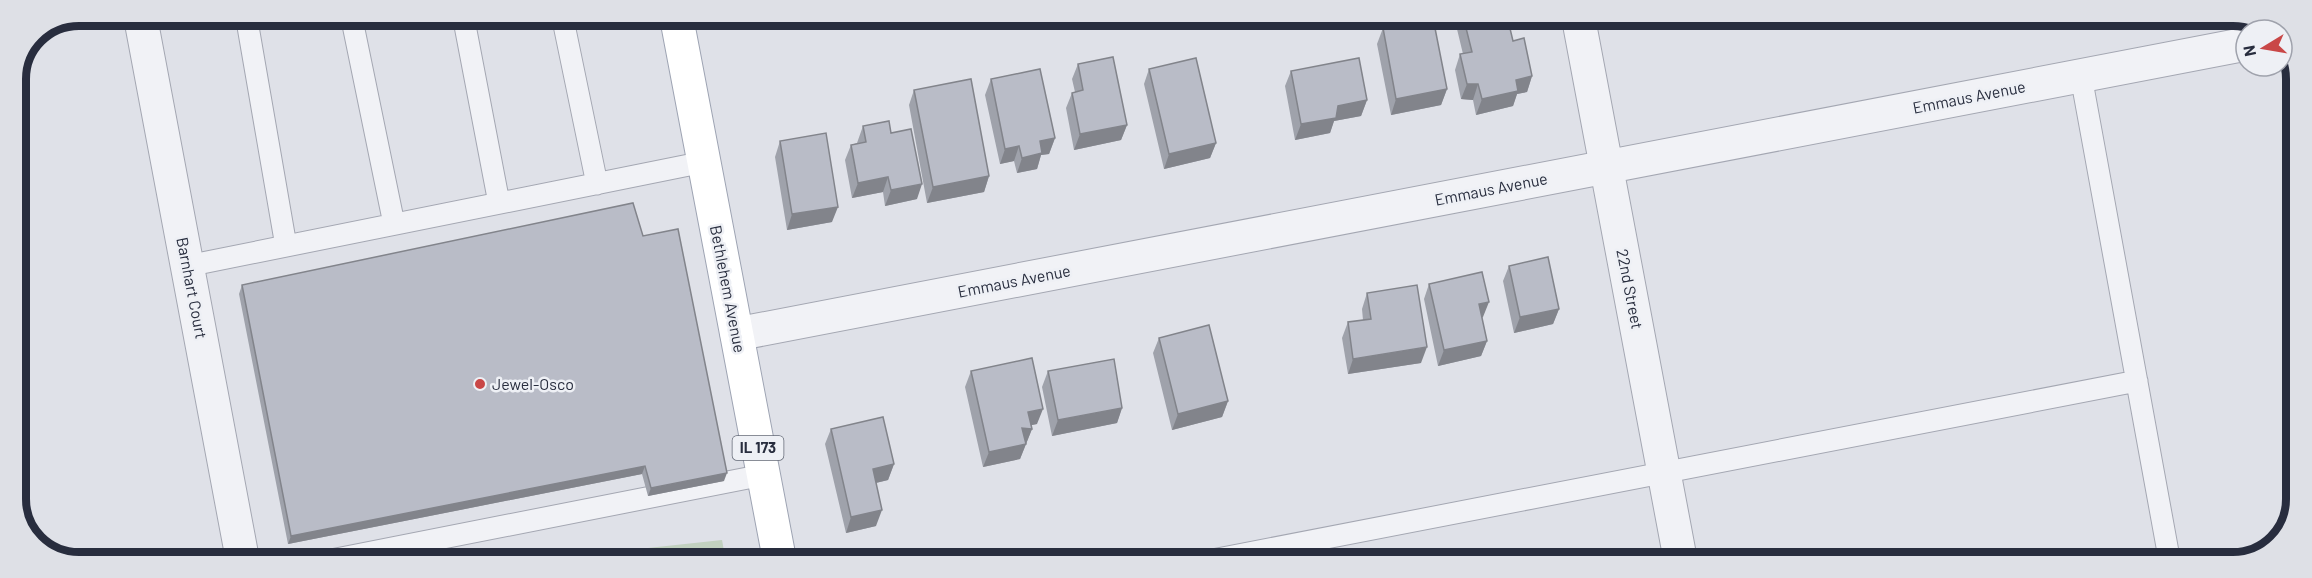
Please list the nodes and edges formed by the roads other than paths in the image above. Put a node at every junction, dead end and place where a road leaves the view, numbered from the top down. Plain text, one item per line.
1 (142, 26) edge
2 (248, 26) edge
3 (353, 26) edge
4 (465, 26) edge
5 (564, 26) edge
6 (678, 26) edge
7 (1580, 26) edge
8 (2234, 46) edge
9 (2081, 76) junction
10 (704, 162) junction
11 (1607, 167) junction
12 (597, 184) junction
13 (499, 203) junction
14 (394, 225) junction
15 (286, 246) junction
16 (188, 266) junction
17 (737, 334) junction
18 (2137, 381) junction
19 (1665, 472) junction
20 (763, 475) junction
21 (241, 552) edge
22 (372, 552) edge
23 (778, 552) edge
24 (1253, 552) edge
25 (1680, 552) edge
26 (2168, 552) edge

1 - 16 street, Barnhart Court
2 - 15 lane
3 - 14 lane
4 - 13 lane
5 - 12 lane
6 - 10 main road, Bethlehem Avenue / IL 173
7 - 11 street, 22nd Street
8 - 9 street, Emmaus Avenue
9 - 11 street, Emmaus Avenue
9 - 18 lane
10 - 12 lane
10 - 17 main road, Bethlehem Avenue / IL 173
11 - 17 street, Emmaus Avenue
11 - 19 street, 22nd Street
12 - 13 lane
13 - 14 lane
14 - 15 lane
15 - 16 lane
16 - 21 street, Barnhart Court
17 - 20 main road, Bethlehem Avenue / IL 173
18 - 19 lane
18 - 26 lane
19 - 24 lane
19 - 25 street, 22nd Street
20 - 22 lane
20 - 23 main road, Bethlehem Avenue / IL 173

